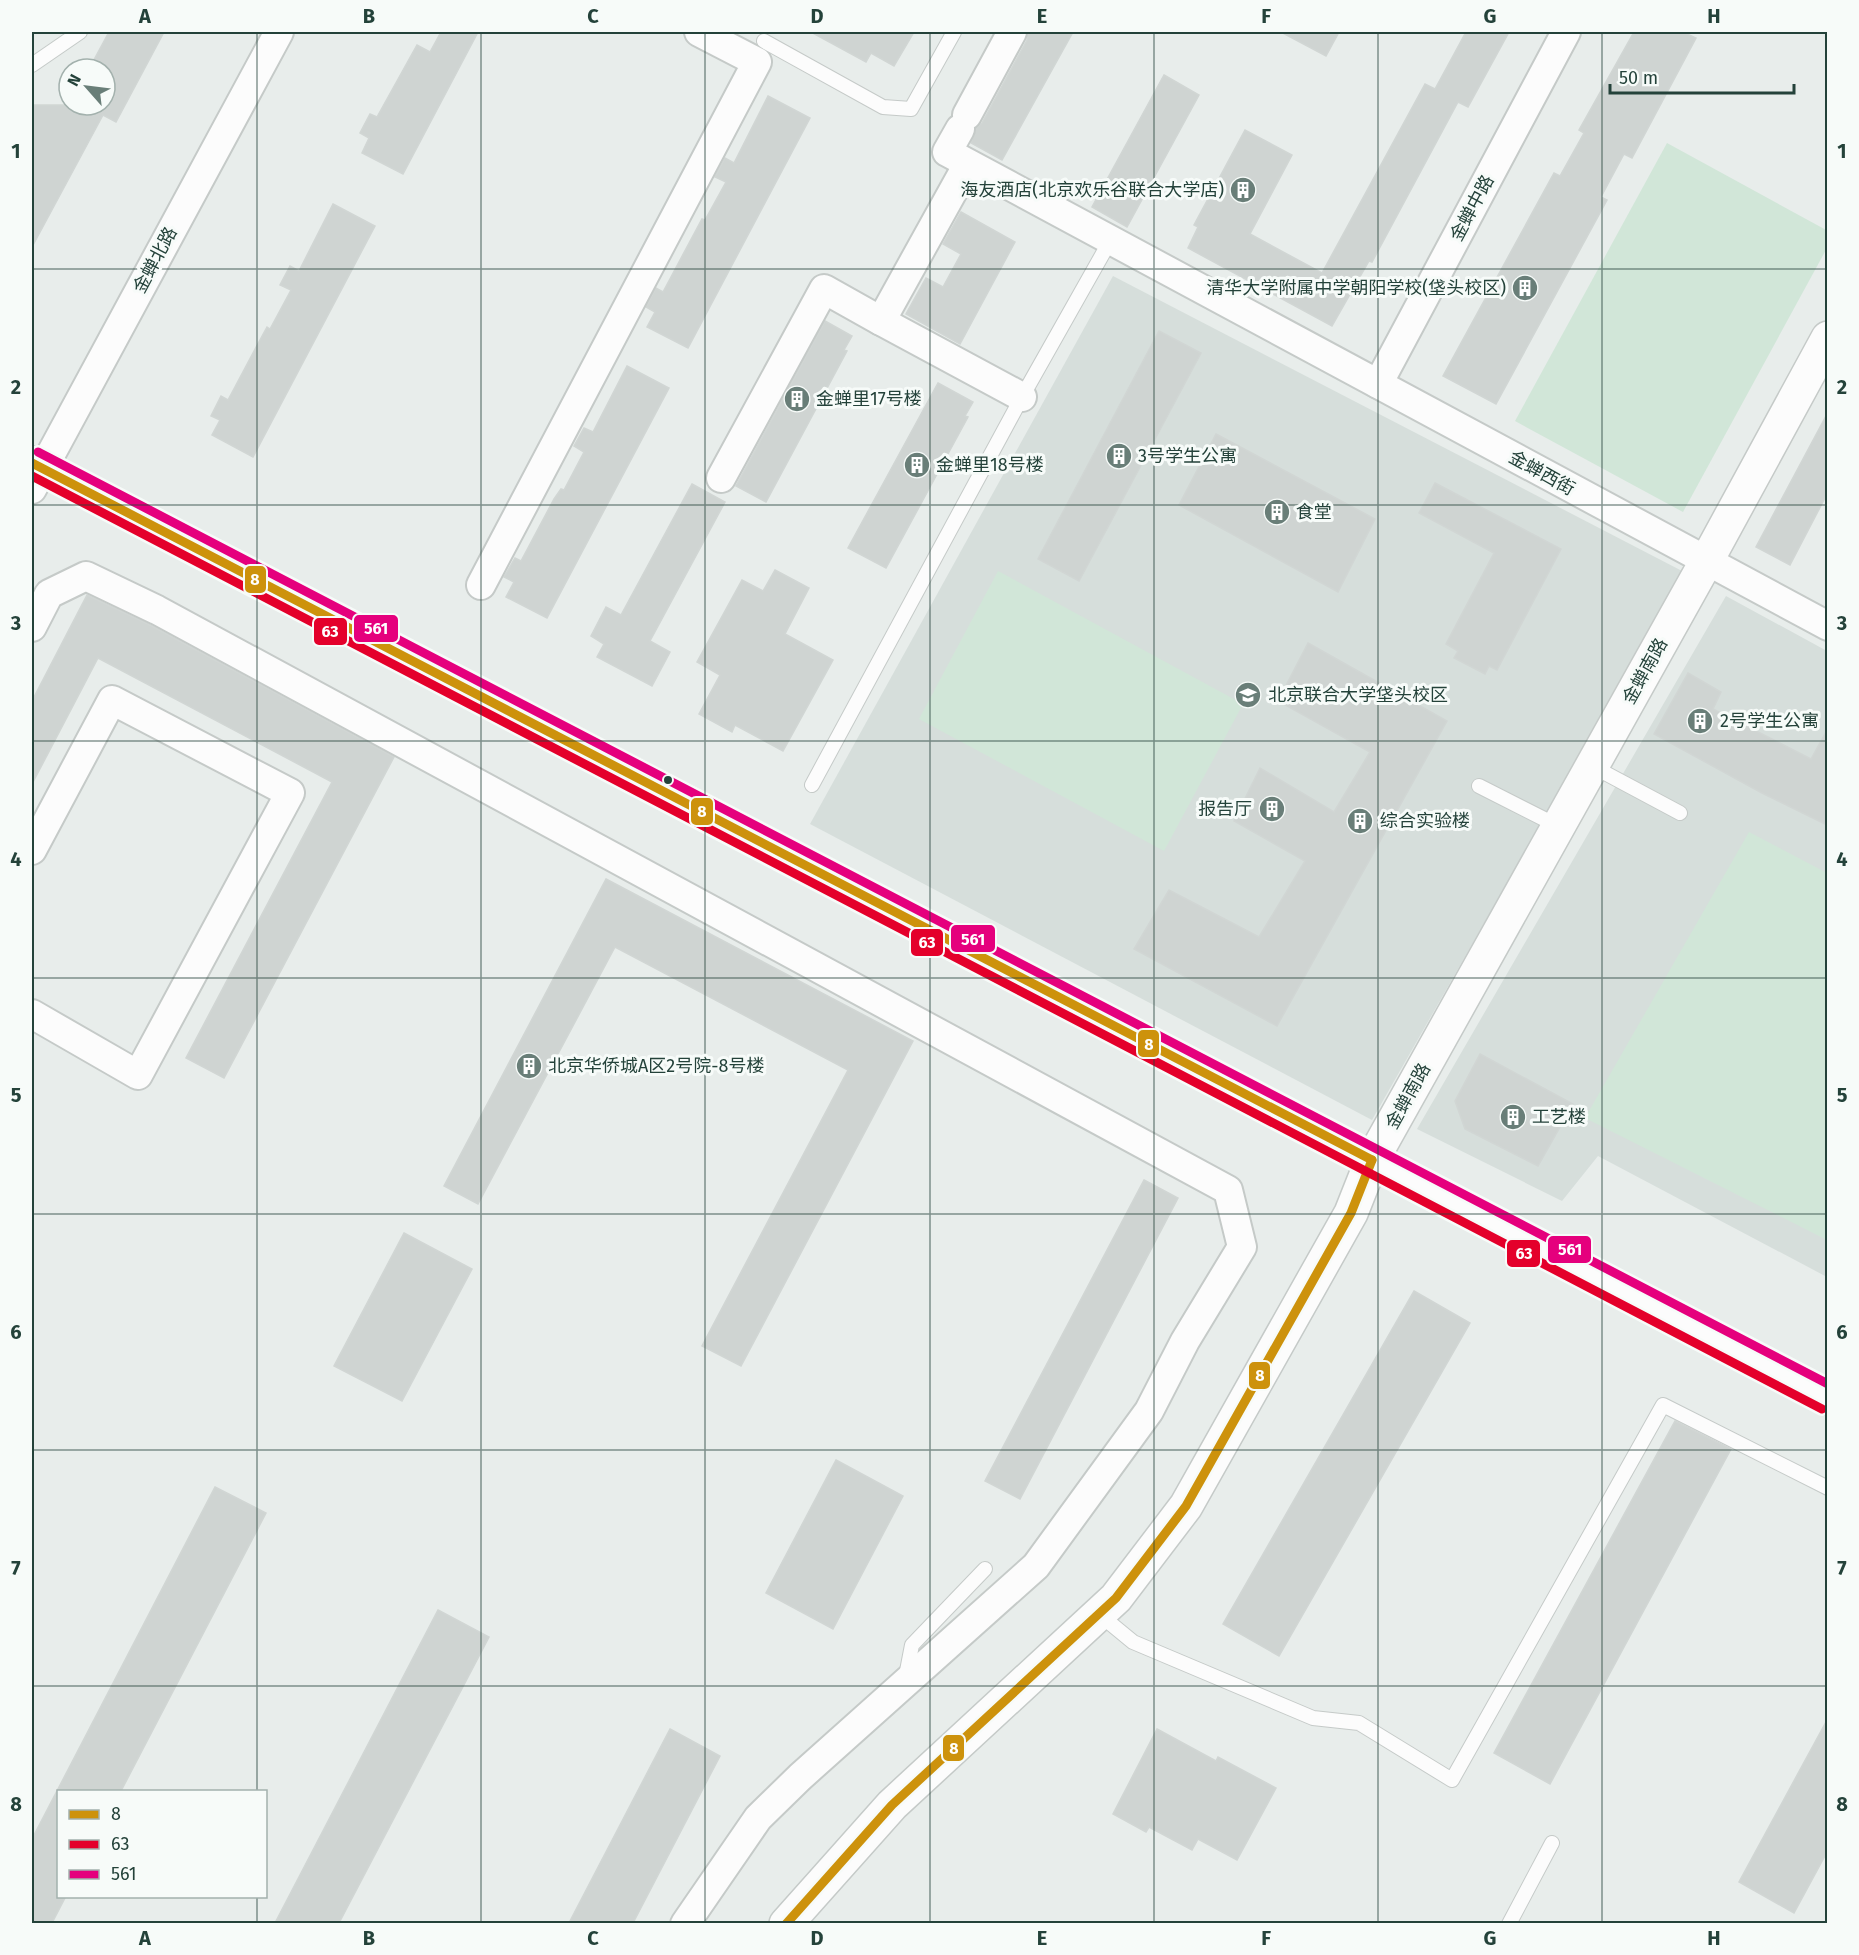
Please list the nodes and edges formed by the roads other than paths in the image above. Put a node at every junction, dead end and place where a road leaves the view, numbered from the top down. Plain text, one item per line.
1 (80, 32) edge
2 (279, 32) edge
3 (699, 32) edge
4 (954, 32) edge
5 (1012, 32) edge
6 (1566, 32) edge
7 (764, 41) dead end
8 (32, 65) edge
9 (968, 164) junction
10 (1110, 241) junction
11 (881, 321) junction
12 (1827, 338) edge
13 (1378, 384) junction
14 (1022, 397) junction
15 (35, 474) edge
16 (721, 478) dead end
17 (1706, 562) junction
18 (481, 585) dead end
19 (1827, 626) edge
20 (32, 627) edge
21 (1592, 766) junction
22 (812, 785) dead end
23 (1479, 786) dead end
24 (1680, 813) dead end
25 (1558, 826) junction
26 (32, 850) edge
27 (32, 1014) edge
28 (1372, 1160) junction
29 (1827, 1398) edge
30 (1827, 1488) edge
31 (985, 1569) dead end
32 (1099, 1614) junction
33 (904, 1684) junction
34 (1552, 1843) dead end
35 (685, 1923) edge
36 (786, 1923) edge
37 (1509, 1923) edge

1 - 8 lane
2 - 15 street, 金蝉北路
3 - 18 street
4 - 7 lane
5 - 9 street, 金蝉西街
6 - 13 street, 金蝉中路
9 - 10 street, 金蝉西街
9 - 11 street
10 - 13 street, 金蝉西街
10 - 14 lane
11 - 14 street
11 - 16 street
12 - 17 street, 金蝉南路
13 - 17 street, 金蝉西街
14 - 22 lane
15 - 28 street
17 - 19 street, 金蝉西街
17 - 21 street, 金蝉南路
20 - 33 street
21 - 24 lane
21 - 25 street, 金蝉南路
23 - 25 lane
25 - 28 street, 金蝉南路
26 - 27 street
28 - 29 street
28 - 32 street, 金蝉南路
30 - 32 lane
31 - 33 lane
32 - 36 street, 金蝉南路
33 - 35 street
34 - 37 lane

